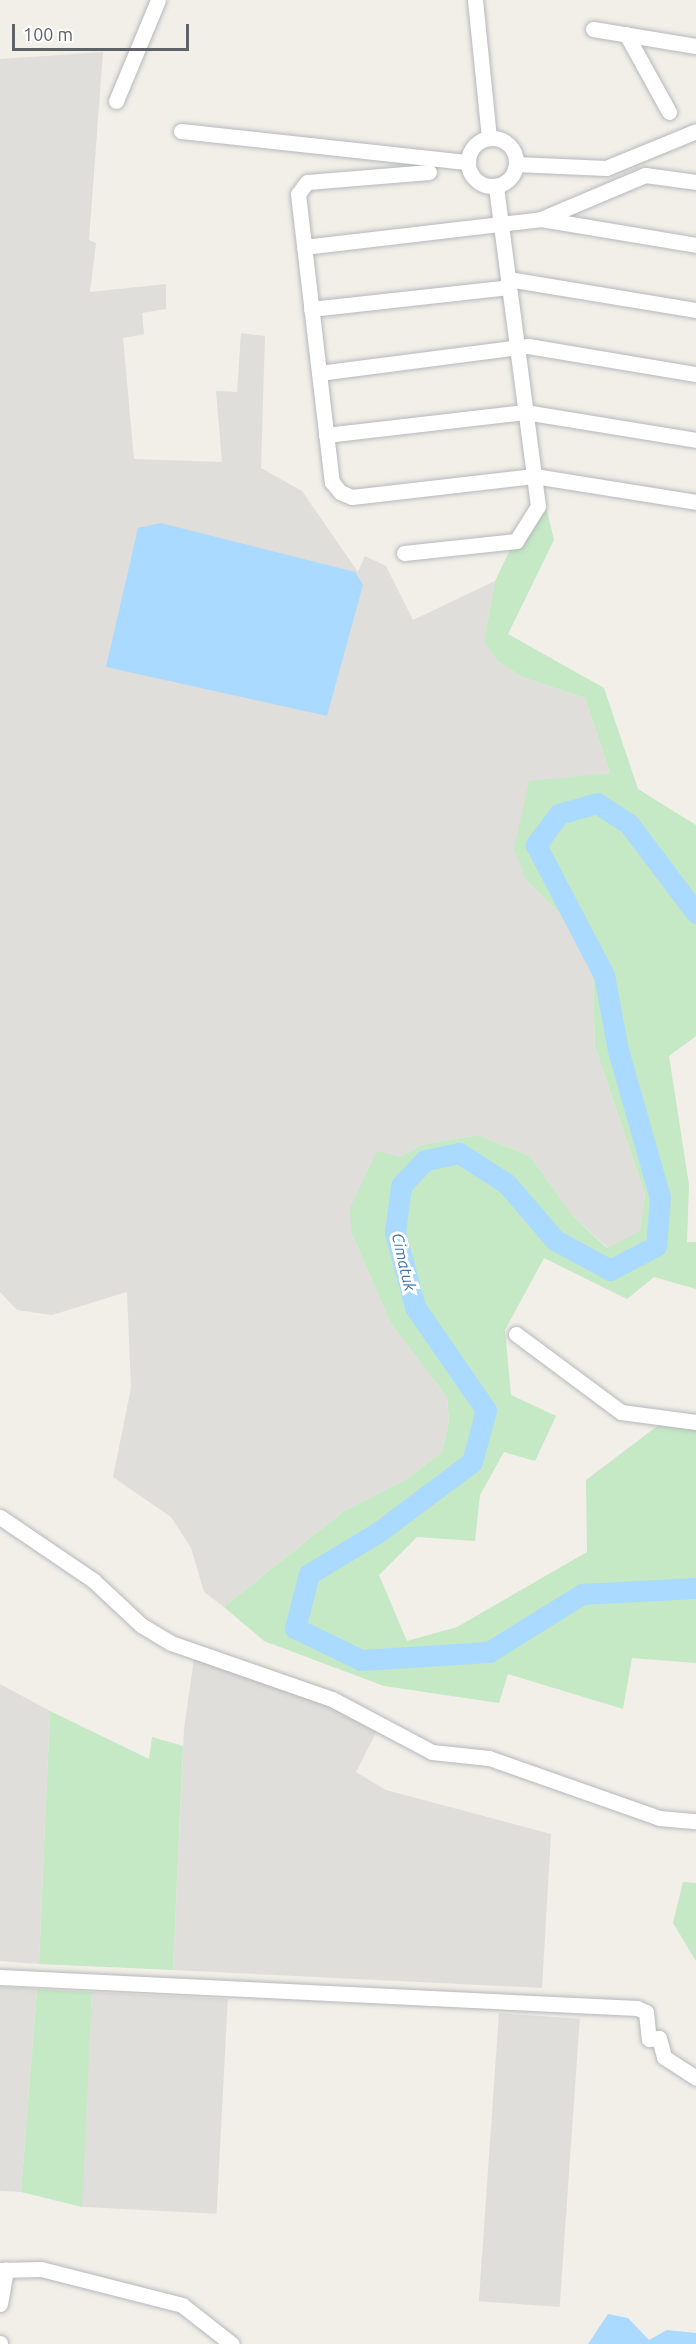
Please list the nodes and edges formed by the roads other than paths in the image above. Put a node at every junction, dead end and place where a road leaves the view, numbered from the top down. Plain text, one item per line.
1 (158, 0) edge
2 (475, 0) edge
3 (593, 29) dead end
4 (627, 34) junction
5 (696, 46) edge
6 (116, 101) dead end
7 (669, 112) dead end
8 (181, 131) dead end
9 (696, 131) edge
10 (489, 138) junction
11 (468, 162) junction
12 (516, 164) junction
13 (429, 172) dead end
14 (696, 182) edge
15 (495, 186) junction
16 (541, 219) junction
17 (500, 224) junction
18 (696, 245) edge
19 (304, 247) junction
20 (508, 283) junction
21 (311, 309) junction
22 (696, 310) edge
23 (517, 348) junction
24 (319, 373) junction
25 (696, 374) edge
26 (525, 412) junction
27 (326, 435) junction
28 (696, 440) edge
29 (534, 476) junction
30 (696, 502) edge
31 (404, 553) dead end
32 (516, 1334) dead end
33 (696, 1422) edge
34 (0, 1517) edge
35 (696, 1821) edge
36 (0, 1977) edge
37 (696, 2078) edge
38 (3, 2270) edge
39 (0, 2304) edge
40 (232, 2344) edge

1 - 6 street
2 - 10 street
3 - 4 street
4 - 5 street
4 - 7 street
8 - 11 street
9 - 12 street
10 - 11 street
10 - 12 street
11 - 15 street
12 - 15 street
13 - 19 street
14 - 16 street
15 - 17 street
16 - 17 street
16 - 18 street
17 - 19 street
17 - 20 street
19 - 21 street
20 - 21 street
20 - 22 street
20 - 23 street
21 - 24 street
23 - 24 street
23 - 25 street
23 - 26 street
24 - 27 street
26 - 27 street
26 - 28 street
26 - 29 street
27 - 29 street
29 - 30 street
29 - 31 street
32 - 33 street
34 - 35 street
36 - 37 street
38 - 39 street
38 - 40 street

